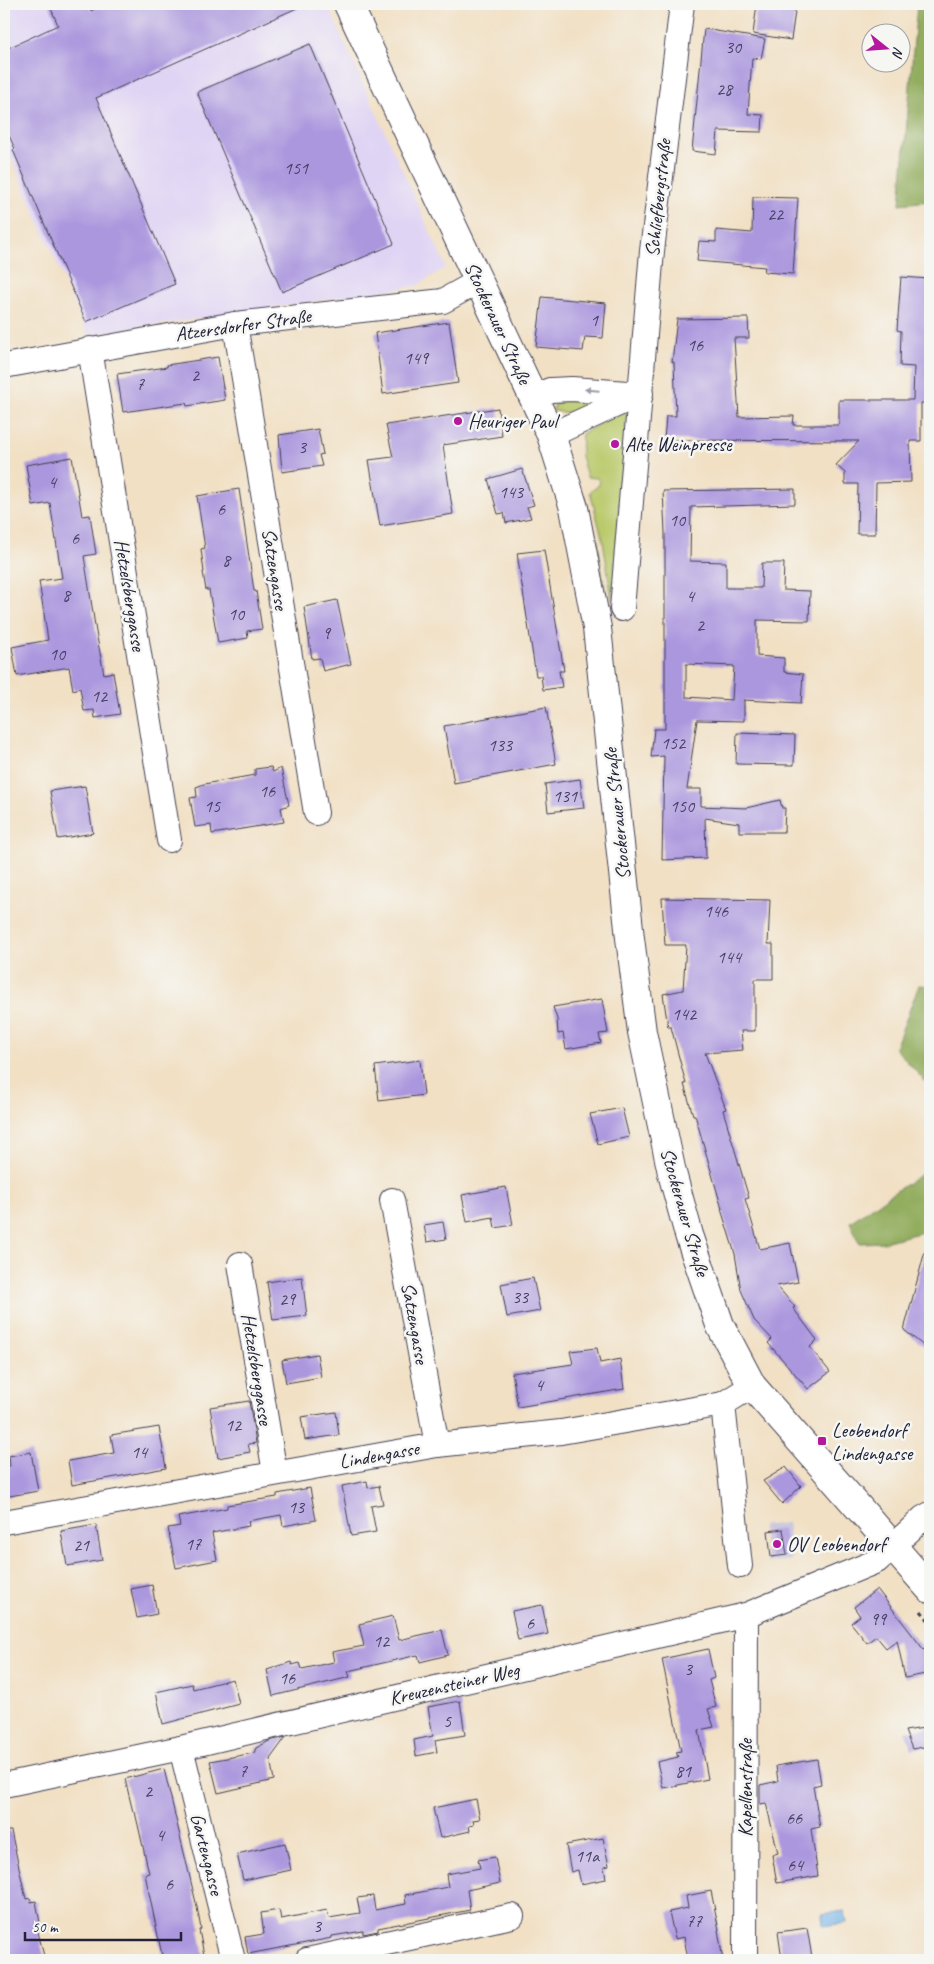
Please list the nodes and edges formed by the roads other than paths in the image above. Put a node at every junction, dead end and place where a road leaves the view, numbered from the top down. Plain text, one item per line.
1 (348, 4) edge
2 (682, 4) edge
3 (479, 280) junction
4 (235, 324) junction
5 (90, 349) junction
6 (4, 366) edge
7 (641, 394) junction
8 (532, 398) junction
9 (551, 435) junction
10 (622, 609) dead end
11 (316, 813) dead end
12 (169, 840) dead end
13 (392, 1200) dead end
14 (240, 1264) dead end
15 (752, 1386) junction
16 (723, 1404) junction
17 (437, 1446) junction
18 (275, 1473) junction
19 (930, 1514) edge
20 (4, 1522) edge
21 (892, 1547) junction
22 (740, 1566) dead end
23 (930, 1590) edge
24 (746, 1615) junction
25 (181, 1748) junction
26 (4, 1785) edge
27 (512, 1916) dead end
28 (233, 1960) edge
29 (307, 1960) edge
30 (744, 1960) edge

1 - 3 street, Stockerauer Straße
2 - 7 street, Schliefbergstraße
3 - 4 street, Atzersdorfer Straße
3 - 8 street, Stockerauer Straße
4 - 5 street, Atzersdorfer Straße
4 - 11 street, Satzengasse
5 - 6 street, Atzersdorfer Straße
5 - 12 street, Hetzelsberggasse
7 -> 8 street
7 - 9 street
7 - 10 street, Schliefbergstraße
8 - 9 street, Stockerauer Straße
9 - 15 street, Stockerauer Straße
13 - 17 street, Satzengasse
14 - 18 street, Hetzelsberggasse
15 - 16 street, Lindengasse
15 - 21 street, Stockerauer Straße
16 - 17 street, Lindengasse
16 - 22 street
17 - 18 street, Lindengasse
18 - 20 street, Lindengasse
19 - 21 street, Kreuzensteiner Weg
21 - 23 street, Stockerauer Straße
21 - 24 street, Kreuzensteiner Weg
24 - 25 street, Kreuzensteiner Weg
24 - 30 street, Kapellenstraße
25 - 26 street, Kreuzensteiner Weg
25 - 28 street, Gartengasse
27 - 29 street

